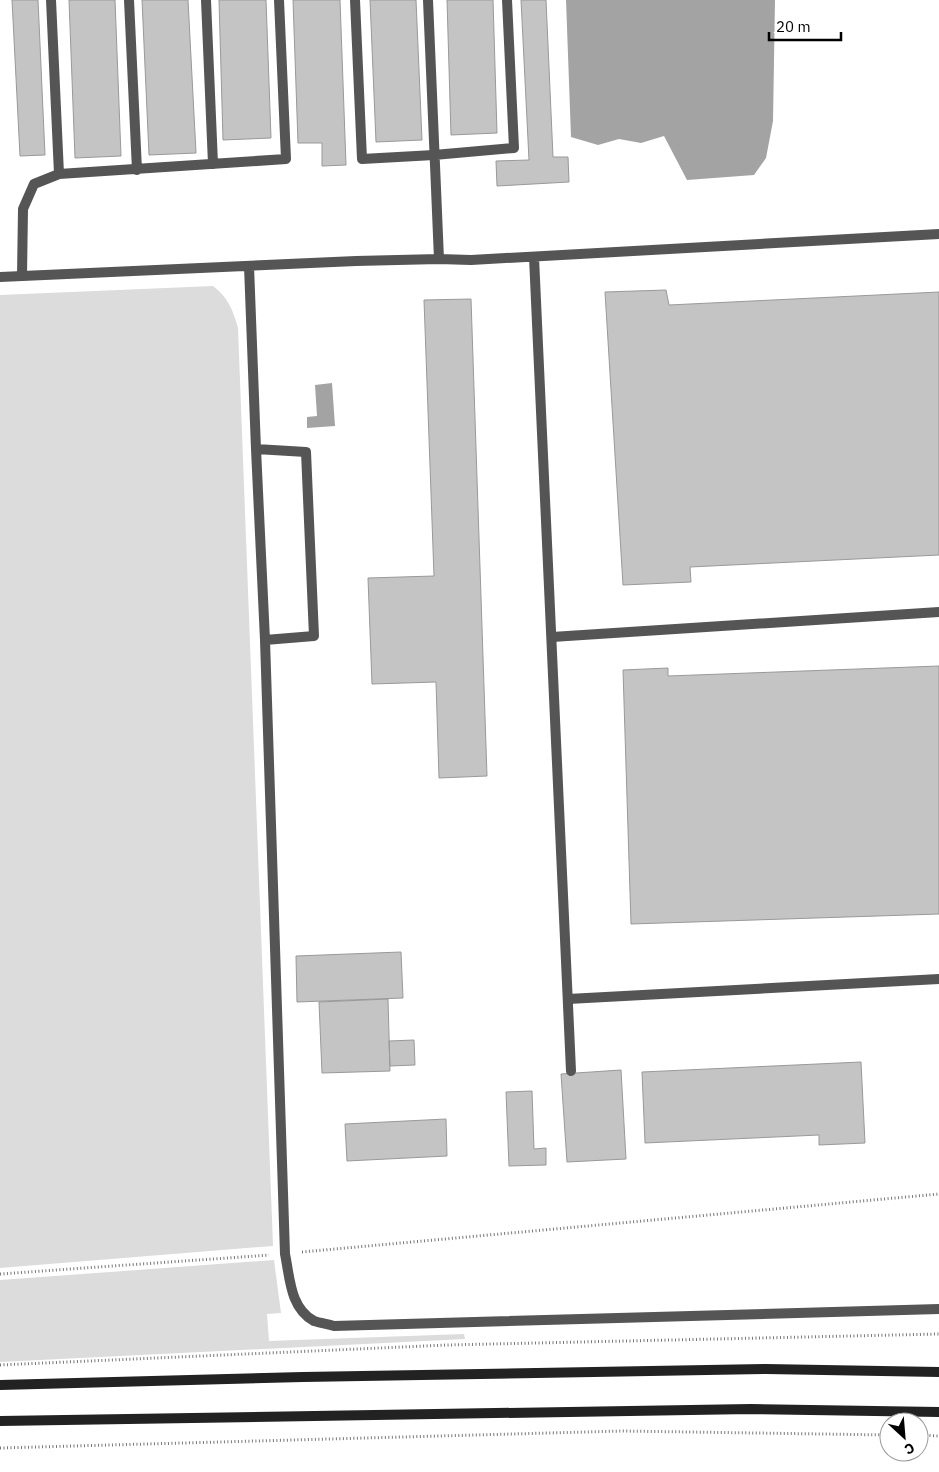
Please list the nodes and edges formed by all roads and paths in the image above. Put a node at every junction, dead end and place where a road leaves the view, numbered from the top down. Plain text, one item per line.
1 (51, 0) edge
2 (129, 0) edge
3 (206, 0) edge
4 (279, 0) edge
5 (355, 0) edge
6 (428, 0) edge
7 (507, 0) edge
8 (434, 155) junction
9 (213, 164) junction
10 (137, 170) junction
11 (59, 174) junction
12 (939, 234) edge
13 (534, 257) junction
14 (439, 259) junction
15 (249, 266) junction
16 (22, 276) junction
17 (0, 277) edge
18 (256, 449) junction
19 (939, 612) edge
20 (552, 638) junction
21 (265, 640) junction
22 (939, 978) edge
23 (568, 999) junction
24 (571, 1071) dead end
25 (939, 1194) edge
26 (285, 1254) junction
27 (0, 1274) edge
28 (939, 1310) edge
29 (939, 1334) edge
30 (0, 1365) edge
31 (939, 1372) edge
32 (0, 1385) edge
33 (939, 1412) edge
34 (0, 1421) edge
35 (879, 1435) edge
36 (0, 1448) edge

1 - 11 lane
2 - 10 lane
3 - 9 lane
4 - 9 lane
5 - 8 lane
6 - 8 lane
7 - 8 lane
8 - 14 lane
9 - 10 lane
10 - 11 lane
11 - 16 lane
12 - 13 lane
13 - 14 lane
13 - 20 lane
14 - 15 lane
15 - 16 lane
15 - 18 lane
16 - 17 lane
18 - 21 lane
18 - 21 lane
19 - 20 lane
20 - 23 lane
21 - 26 lane
22 - 23 lane
23 - 24 lane
25 - 26 path
26 - 27 path
26 - 28 lane
29 - 30 path
31 - 32 main road
33 - 34 main road
35 - 36 path

